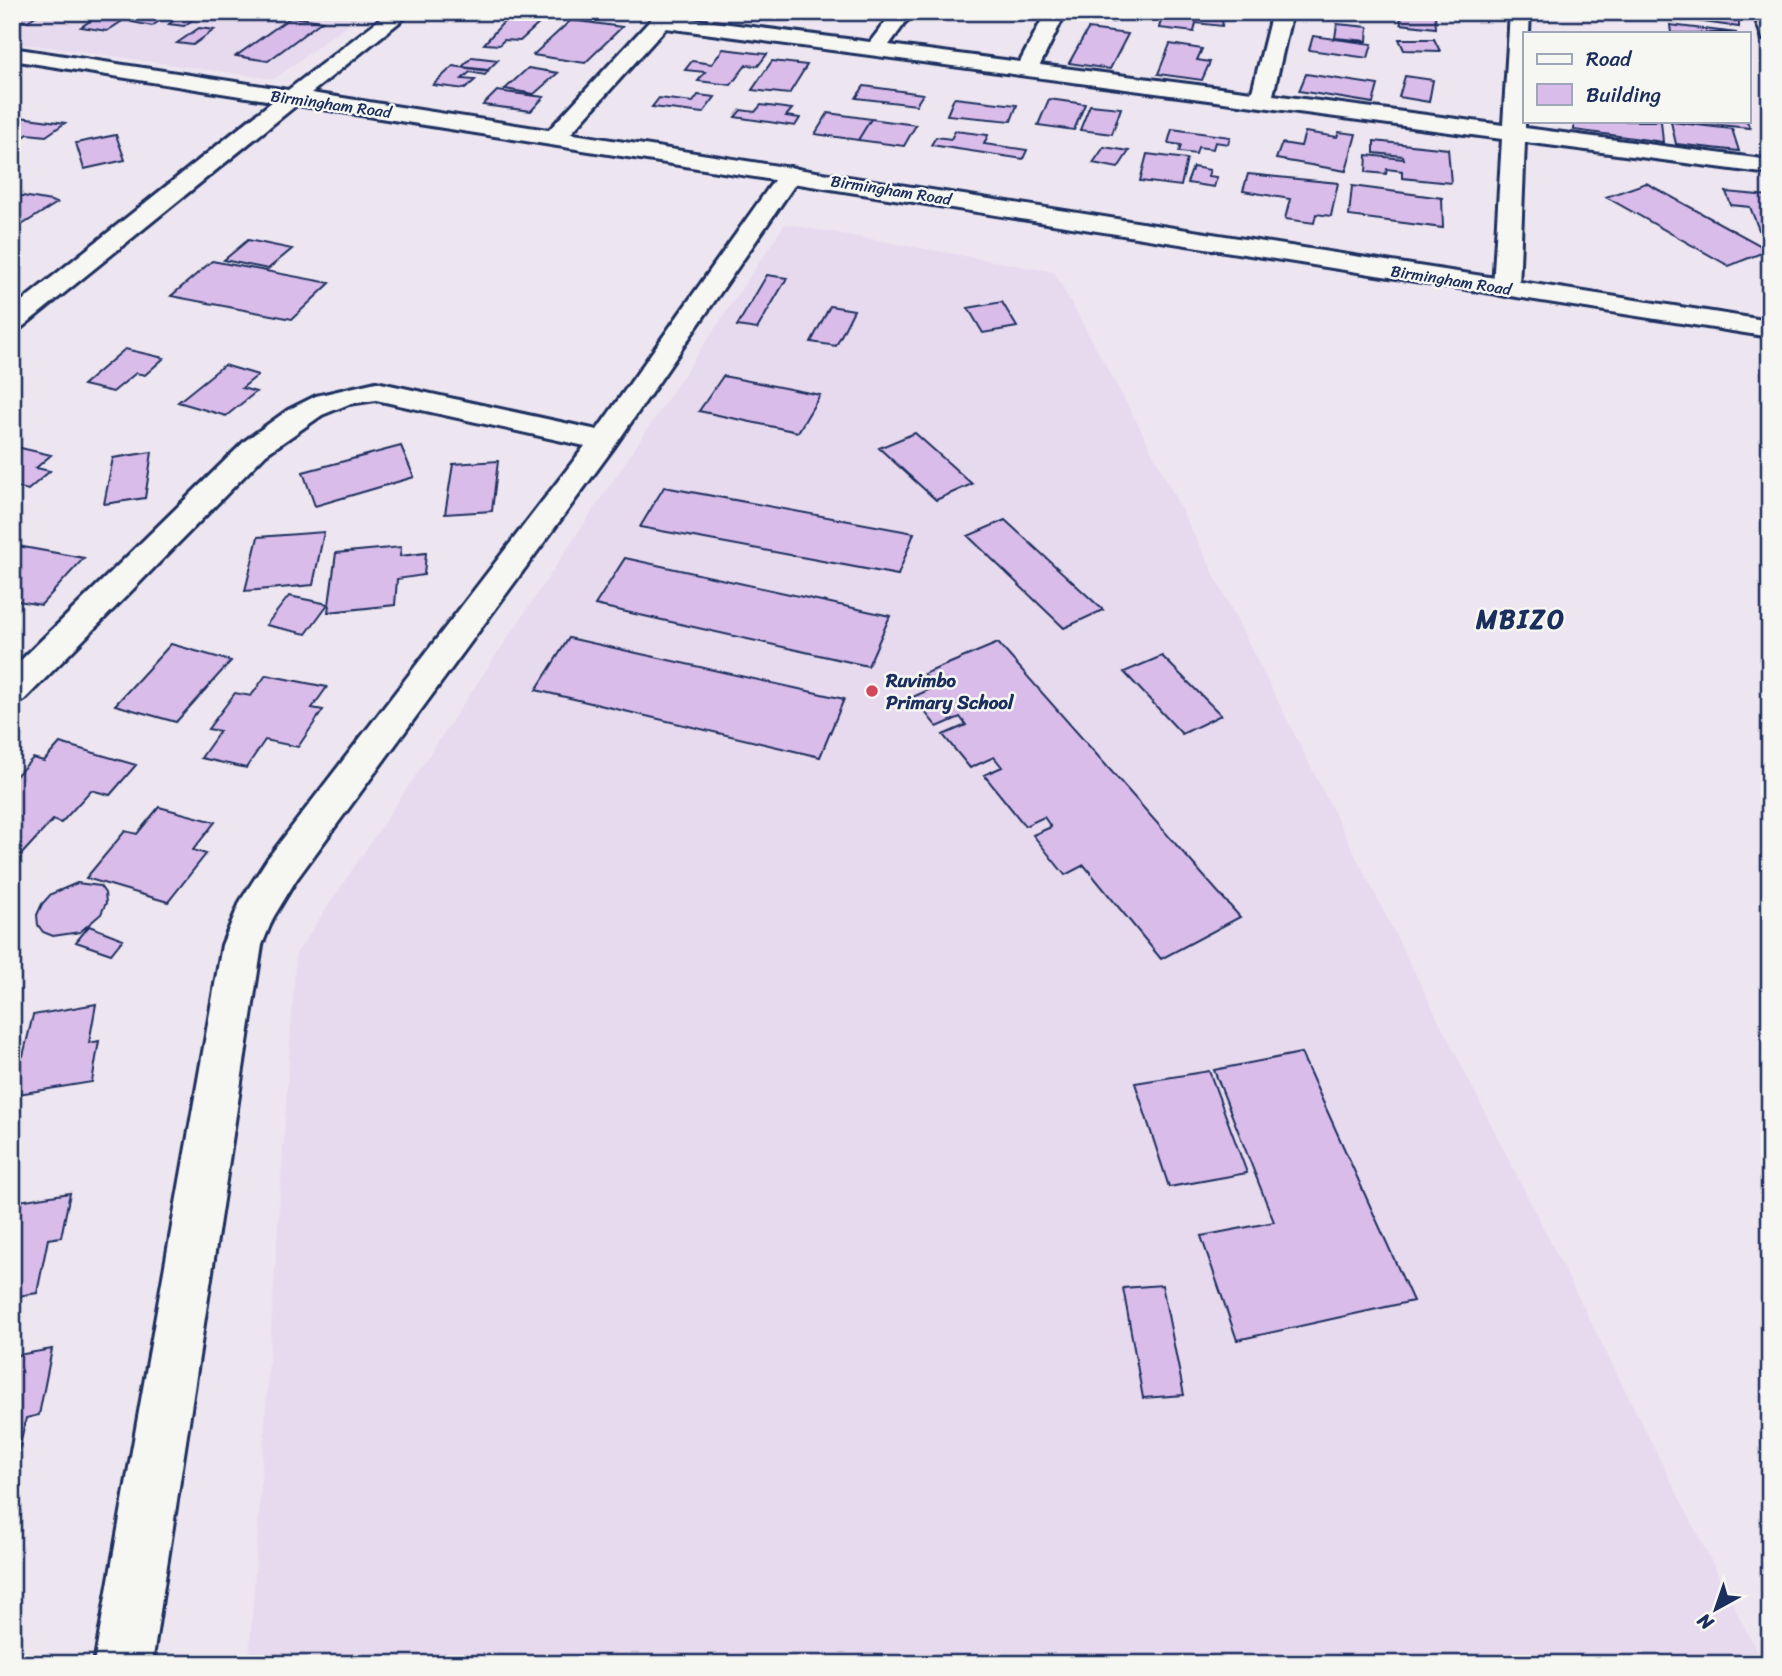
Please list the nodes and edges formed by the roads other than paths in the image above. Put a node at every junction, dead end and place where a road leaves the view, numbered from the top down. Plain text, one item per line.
1 (402, 12) edge
2 (904, 12) edge
3 (1056, 12) edge
4 (1282, 12) edge
5 (1520, 12) edge
6 (1763, 12) edge
7 (665, 17) edge
8 (1770, 35) edge
9 (875, 50) junction
10 (12, 54) edge
11 (1027, 70) junction
12 (291, 98) junction
13 (1261, 101) junction
14 (1516, 135) junction
15 (555, 137) junction
16 (1770, 167) edge
17 (790, 174) junction
18 (1506, 288) junction
19 (12, 322) edge
20 (1770, 329) edge
21 (604, 441) junction
22 (12, 691) edge
23 (123, 1664) edge

1 - 12 street
2 - 9 street
3 - 11 street
4 - 13 street
5 - 14 street
6 - 8 street
7 - 9 street
7 - 15 street
9 - 11 street
10 - 12 street, Birmingham Road
11 - 13 street
12 - 15 street, Birmingham Road
12 - 19 street
13 - 14 street
14 - 16 street
14 - 18 street
15 - 17 street, Birmingham Road
17 - 18 street, Birmingham Road
17 - 21 street
18 - 20 street, Birmingham Road
21 - 22 street
21 - 23 street

